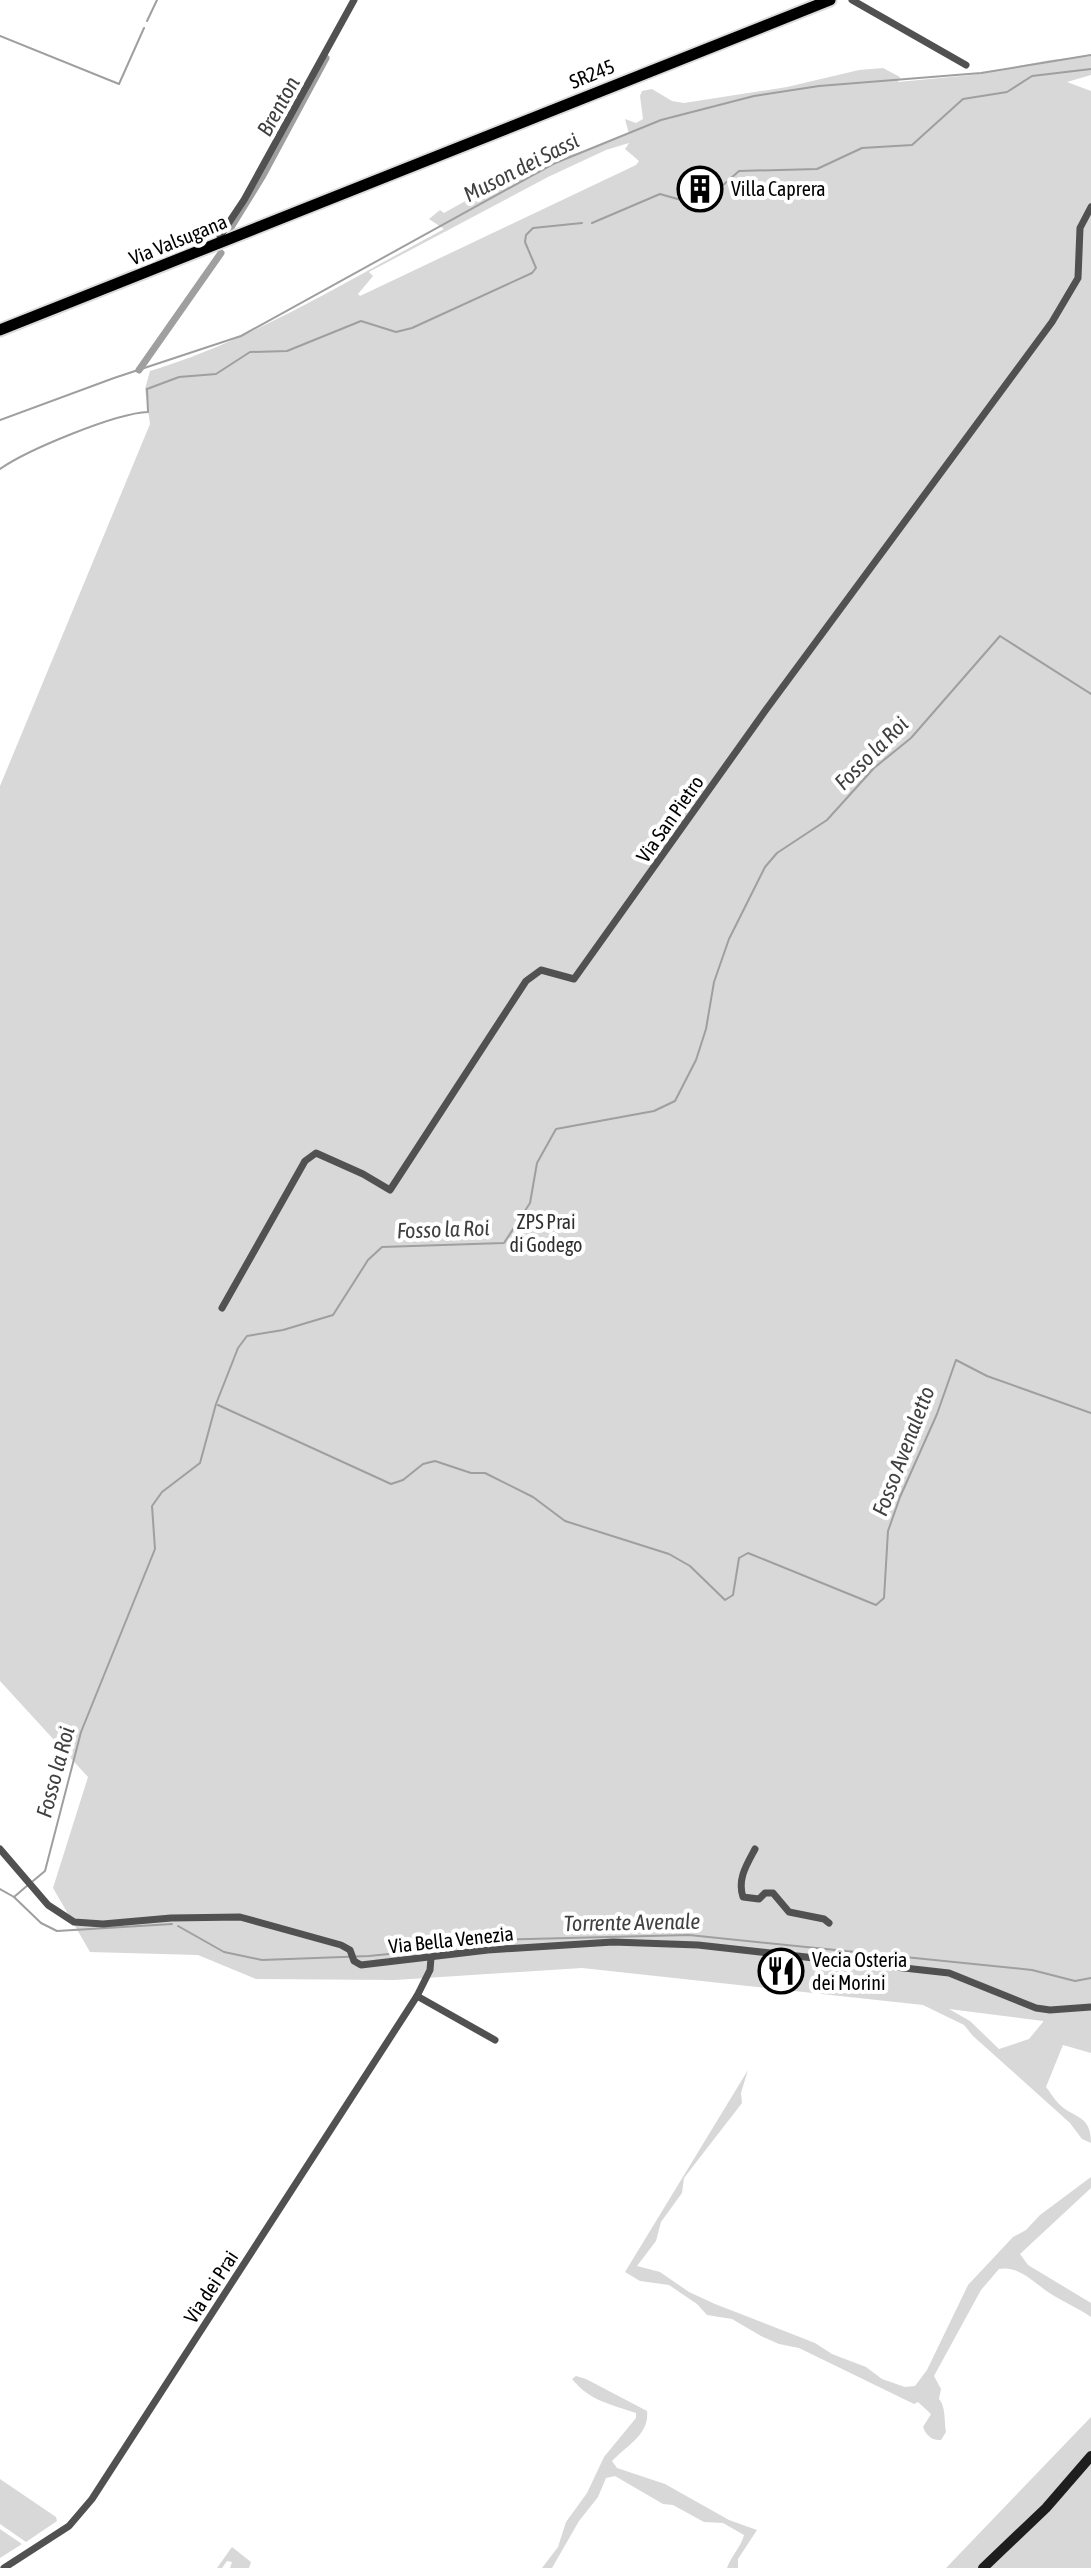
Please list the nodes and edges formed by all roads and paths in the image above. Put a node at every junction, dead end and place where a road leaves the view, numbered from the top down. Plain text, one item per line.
1 (354, 0) edge
2 (830, 0) edge
3 (852, 0) edge
4 (966, 65) dead end
5 (369, 183) joint
6 (1091, 207) edge
7 (221, 242) junction
8 (0, 330) edge
9 (222, 1308) dead end
10 (0, 1849) edge
11 (755, 1849) dead end
12 (829, 1923) dead end
13 (431, 1958) junction
14 (417, 1996) junction
15 (1091, 2007) edge
16 (495, 2040) dead end
17 (1091, 2456) edge
18 (4, 2568) edge
19 (983, 2568) edge

1 - 7 street
2 - 5 main road, SR245 / SR245
3 - 4 street
5 - 7 main road, Via Valsugana / SR245
6 - 9 street, Via San Pietro
7 - 8 main road, Via Valsugana / SR245
10 - 13 street, Via Bella Venezia
11 - 12 street
13 - 14 street, Via dei Prai
13 - 15 street, Via Bella Venezia
14 - 16 street
14 - 18 street, Via dei Prai
17 - 19 main road

